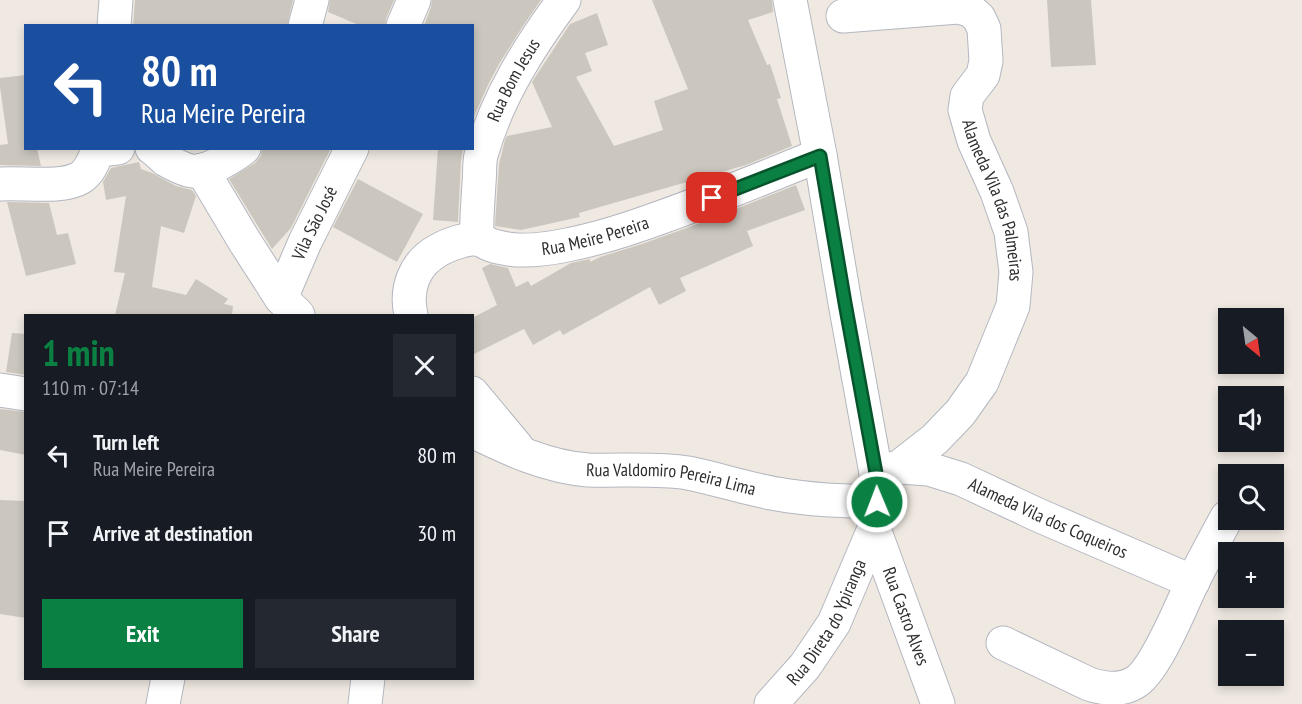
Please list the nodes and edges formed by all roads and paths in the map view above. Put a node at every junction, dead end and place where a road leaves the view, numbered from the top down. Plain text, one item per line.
1 (116, 0) edge
2 (312, 0) edge
3 (414, 0) edge
4 (564, 0) edge
5 (790, 0) edge
6 (843, 16) dead end
7 (114, 24) edge
8 (305, 24) edge
9 (404, 24) edge
10 (104, 150) edge
11 (155, 150) edge
12 (241, 150) edge
13 (351, 150) edge
14 (820, 156) junction
15 (202, 170) junction
16 (0, 184) edge
17 (477, 239) junction
18 (290, 307) edge
19 (411, 314) edge
20 (0, 390) edge
21 (24, 394) edge
22 (474, 395) edge
23 (474, 432) edge
24 (524, 455) junction
25 (882, 493) junction
26 (1221, 530) edge
27 (1193, 582) junction
28 (1003, 643) dead end
29 (168, 680) edge
30 (368, 680) edge
31 (163, 704) edge
32 (365, 704) edge
33 (771, 704) edge
34 (938, 704) edge

1 - 7 street
2 - 8 street
3 - 9 street
4 - 17 street, Rua Bom Jesus
5 - 14 street
6 - 25 street, Alameda Vila das Palmeiras
10 - 16 street
11 - 15 street
12 - 15 street
13 - 18 street, Vila São José
14 - 17 street, Rua Meire Pereira
14 - 25 street
15 - 18 street
17 - 19 street
20 - 21 street
22 - 24 street
23 - 24 street, Rua Valdomiro Pereira Lima
24 - 25 street, Rua Valdomiro Pereira Lima
25 - 27 street, Alameda Vila dos Coqueiros
25 - 33 street, Rua Direta do Ypiranga
25 - 34 street, Rua Castro Alves
26 - 27 street
27 - 28 street
29 - 31 street
30 - 32 street

